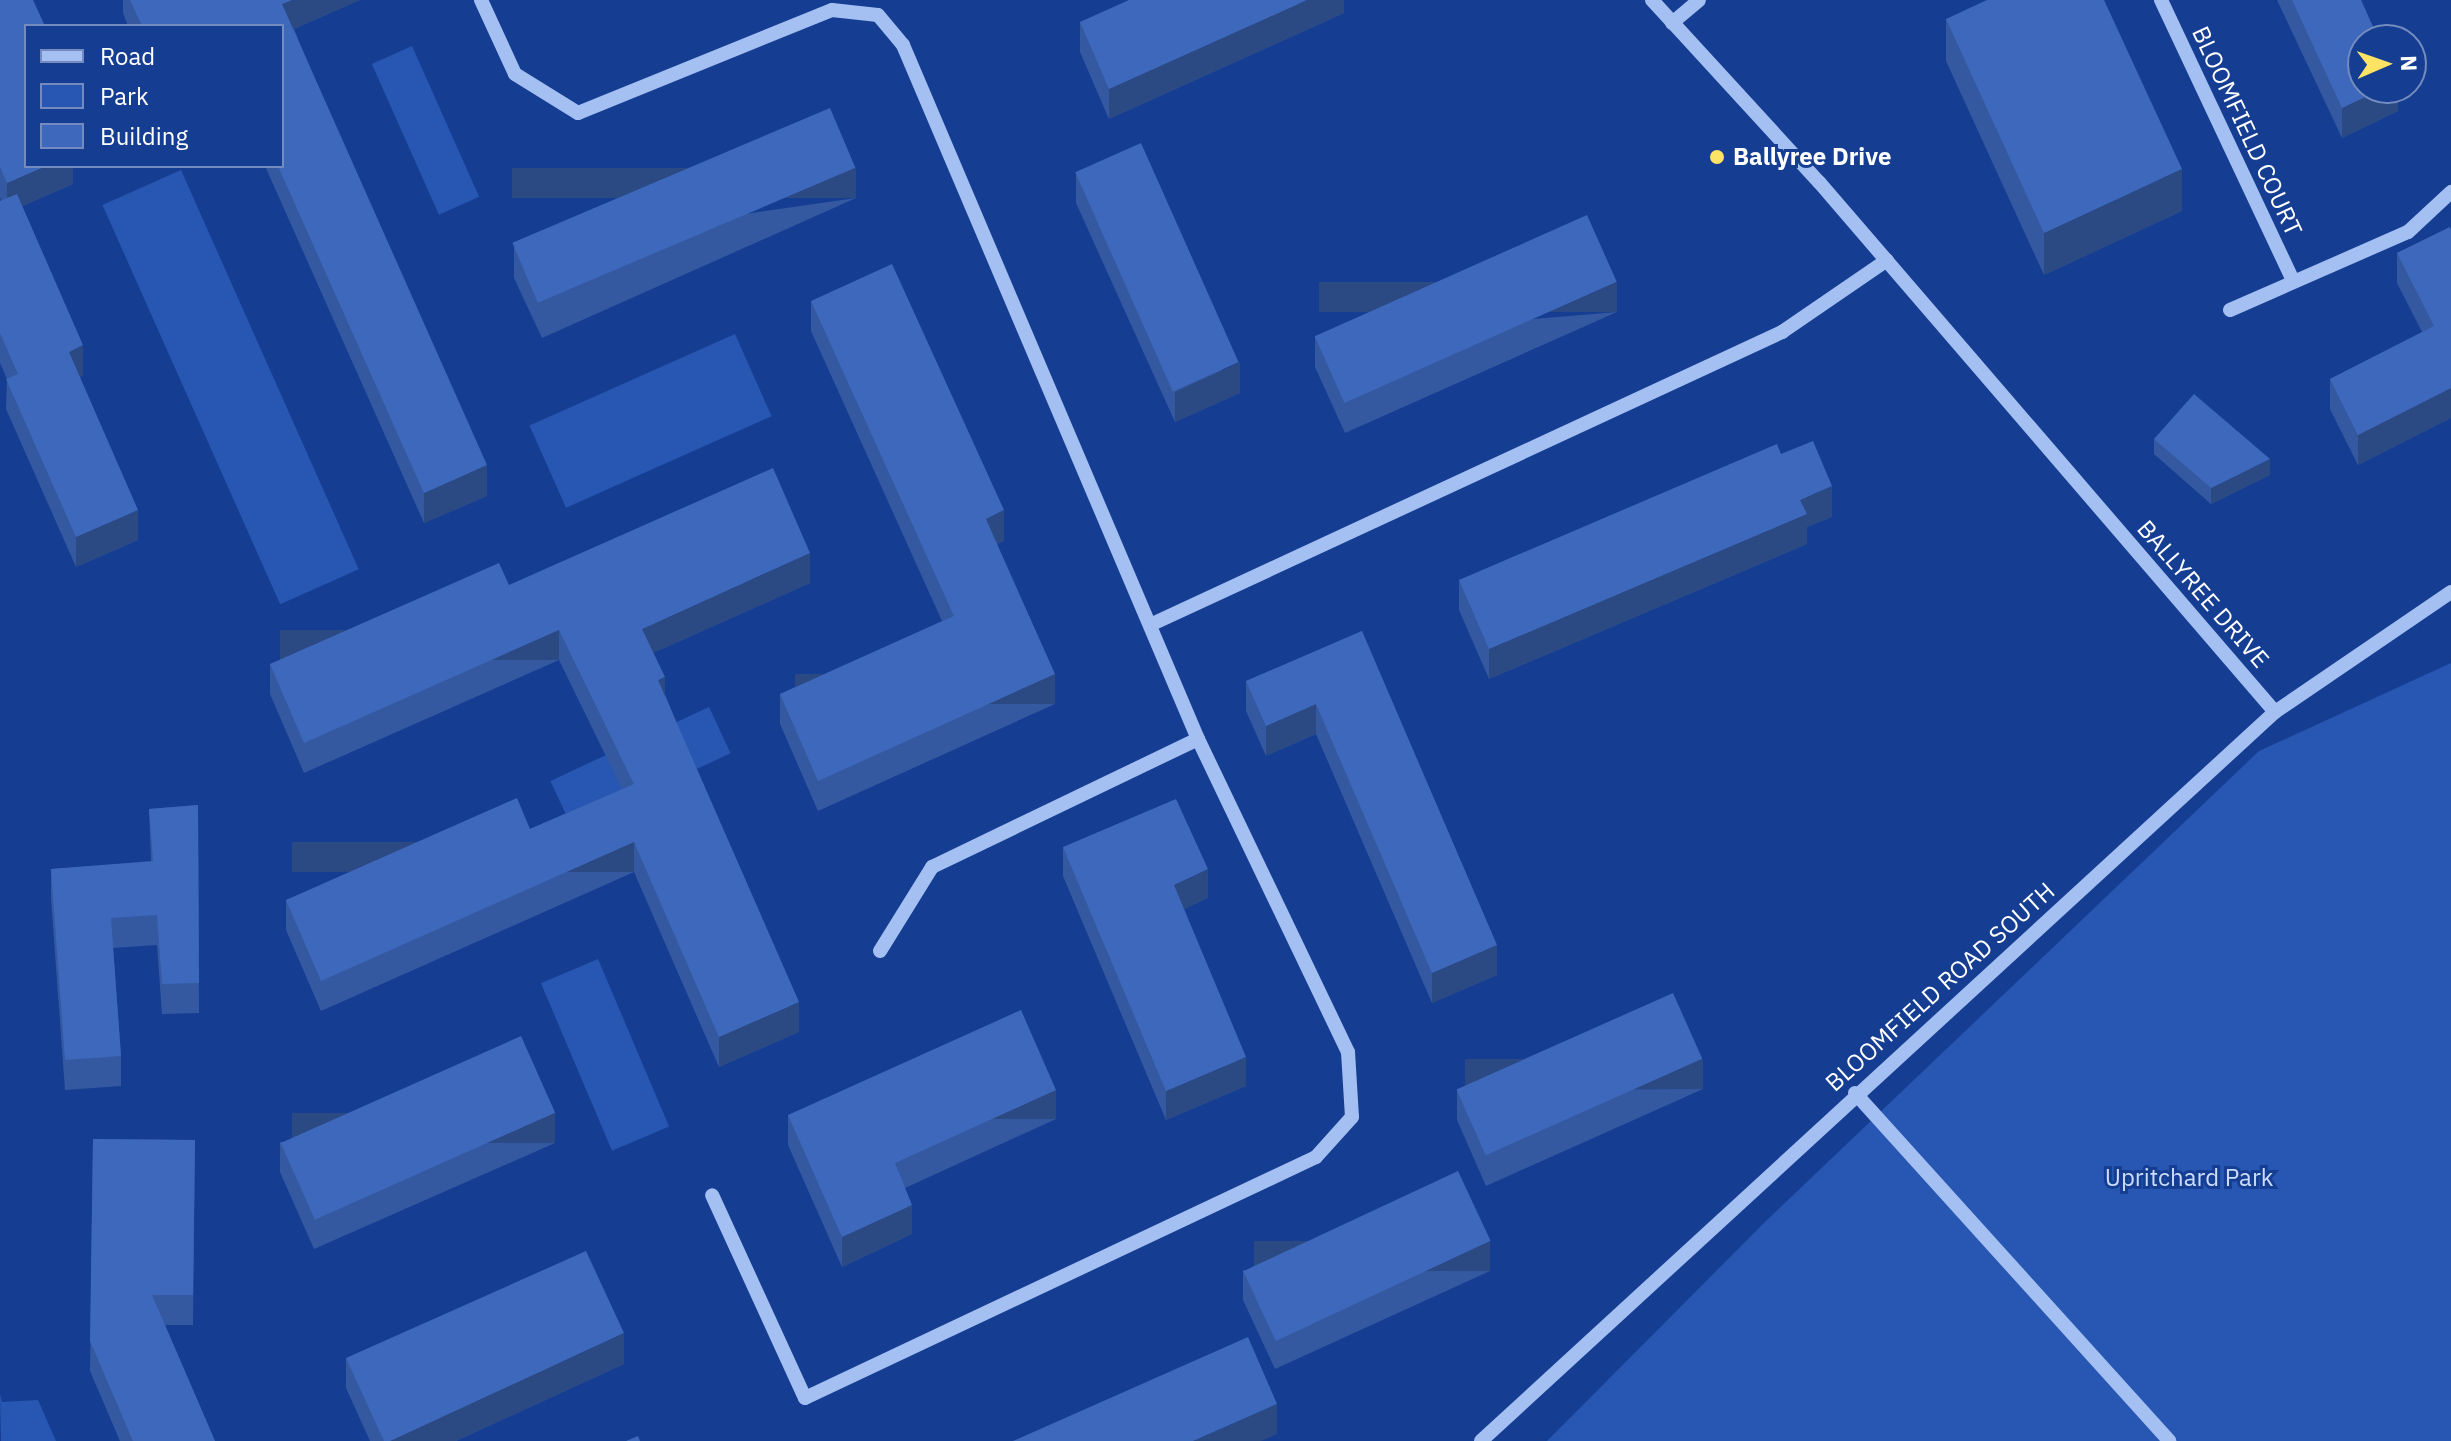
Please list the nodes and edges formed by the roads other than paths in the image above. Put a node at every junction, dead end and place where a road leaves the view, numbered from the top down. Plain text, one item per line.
1 (481, 0) edge
2 (1652, 0) edge
3 (1699, 0) edge
4 (2161, 0) edge
5 (1672, 23) junction
6 (2451, 192) edge
7 (1887, 260) junction
8 (2293, 280) junction
9 (2230, 310) dead end
10 (2451, 592) edge
11 (1150, 625) junction
12 (2275, 712) junction
13 (1198, 739) junction
14 (880, 951) dead end
15 (1855, 1093) junction
16 (712, 1195) dead end
17 (1481, 1441) edge
18 (2169, 1441) edge

1 - 11 street
2 - 5 street, BALLYREE DRIVE
3 - 5 street
4 - 8 street, BLOOMFIELD COURT
5 - 7 street, BALLYREE DRIVE
6 - 8 street
7 - 11 street
7 - 12 street, BALLYREE DRIVE
8 - 9 street
10 - 12 street, BLOOMFIELD ROAD SOUTH
11 - 13 street
12 - 15 street, BLOOMFIELD ROAD SOUTH
13 - 14 street
13 - 16 street
15 - 17 street, BLOOMFIELD ROAD SOUTH
15 - 18 street

